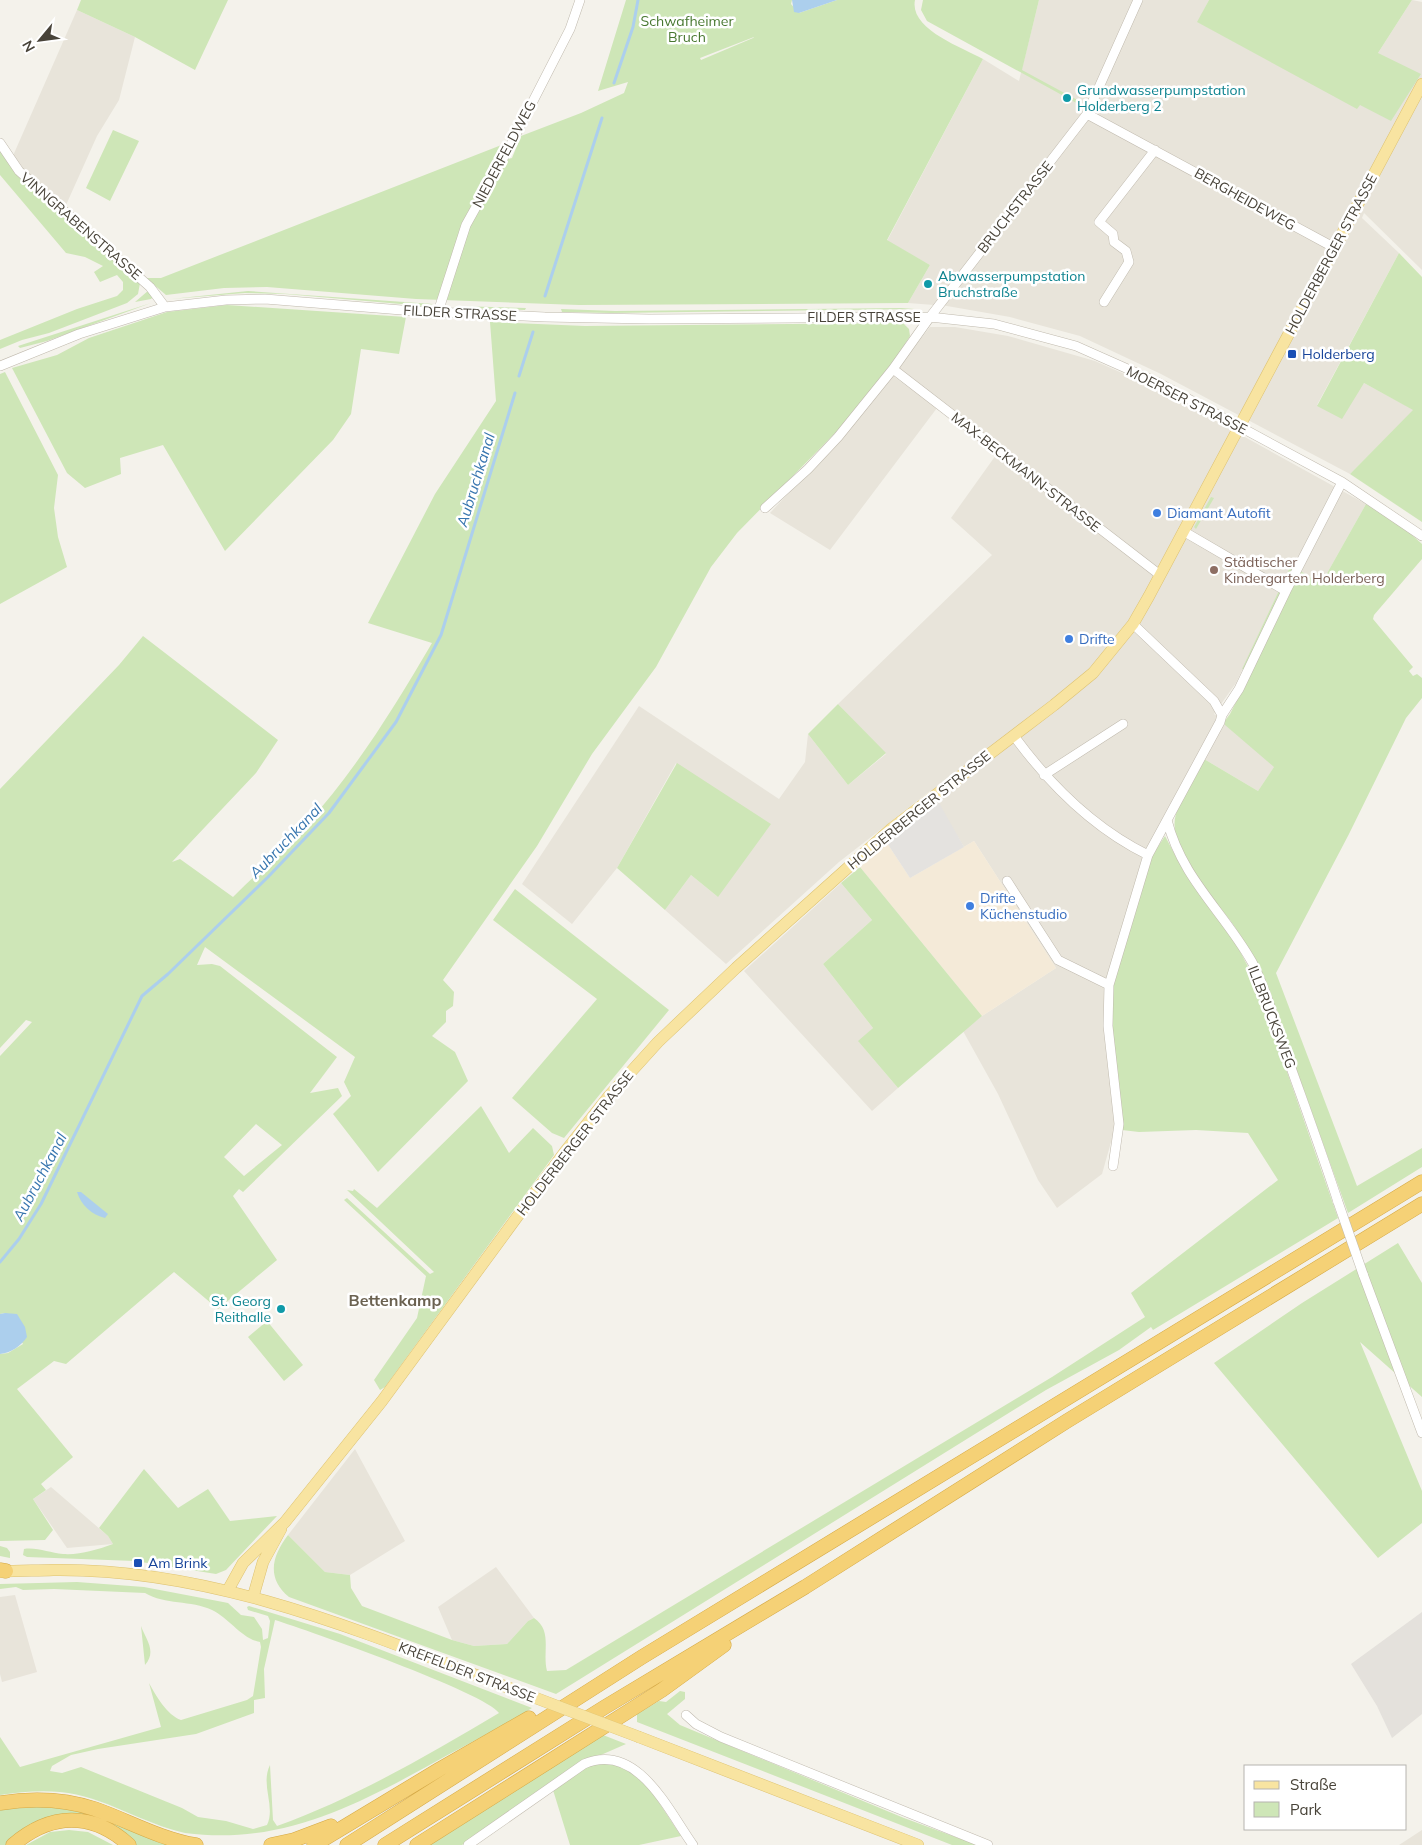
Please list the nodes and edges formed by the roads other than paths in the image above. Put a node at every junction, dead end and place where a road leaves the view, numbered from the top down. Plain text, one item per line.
1 (580, 0) edge
2 (1138, 0) edge
3 (1422, 84) edge
4 (1087, 114) junction
5 (0, 143) edge
6 (1155, 150) junction
7 (1335, 248) junction
8 (1104, 302) dead end
9 (165, 308) junction
10 (438, 312) junction
11 (930, 317) junction
12 (0, 366) edge
13 (893, 369) junction
14 (1241, 428) junction
15 (1342, 482) junction
16 (765, 508) dead end
17 (1182, 531) junction
18 (1422, 536) edge
19 (1160, 575) junction
20 (1286, 591) junction
21 (1133, 624) junction
22 (1222, 715) junction
23 (1123, 724) dead end
24 (1014, 736) junction
25 (1044, 775) junction
26 (1167, 820) junction
27 (1148, 855) junction
28 (1007, 881) dead end
29 (1109, 985) junction
30 (1113, 1166) dead end
31 (1422, 1182) edge
32 (1422, 1204) edge
33 (1422, 1433) edge
34 (285, 1522) junction
35 (2, 1571) edge
36 (805, 1587) junction
37 (228, 1590) junction
38 (253, 1597) junction
39 (642, 1657) junction
40 (686, 1715) dead end
41 (440, 1769) junction
42 (0, 1802) edge
43 (13, 1845) edge
44 (129, 1845) edge
45 (196, 1845) edge
46 (271, 1845) edge
47 (314, 1845) edge
48 (347, 1845) edge
49 (385, 1845) edge
50 (417, 1845) edge
51 (468, 1845) edge
52 (693, 1845) edge
53 (918, 1845) edge
54 (988, 1845) edge

1 - 10 street, NIEDERFELDWEG
2 - 4 street, BRUCHSTRASSE
3 - 7 main road, HOLDERBERGER STRASSE
4 - 6 street, BERGHEIDEWEG
4 - 11 street, BRUCHSTRASSE
5 - 9 street, VINNGRABENSTRASSE
6 - 7 street, BERGHEIDEWEG
6 - 8 street
7 - 14 main road, HOLDERBERGER STRASSE
9 - 10 street, FILDER STRASSE
9 - 12 street, FILDER STRASSE
10 - 11 street, FILDER STRASSE
11 - 13 street, BRUCHSTRASSE
11 - 14 street, MOERSER STRASSE
13 - 16 street, BRUCHSTRASSE
13 - 19 street, MAX-BECKMANN-STRASSE
14 - 15 street, MOERSER STRASSE
14 - 17 main road, HOLDERBERGER STRASSE
15 - 18 street, MOERSER STRASSE
15 - 20 street
17 - 19 main road, HOLDERBERGER STRASSE
17 - 20 street
19 - 21 main road, HOLDERBERGER STRASSE
20 - 22 street
21 - 22 street
21 - 24 main road, HOLDERBERGER STRASSE
22 - 26 street
23 - 25 street
24 - 25 street
24 - 34 main road, HOLDERBERGER STRASSE
25 - 27 street
26 - 27 street
26 - 33 street, ILLBRUCKSWEG, bridge
27 - 29 street
28 - 29 street
29 - 30 street
31 - 39 highway
32 - 36 highway
34 - 37 main road, HOLDERBERGER STRASSE
34 - 38 main road, HOLDERBERGER STRASSE
35 - 37 main road, KREFELDER STRASSE
36 - 49 highway
36 - 50 highway
37 - 38 main road, KREFELDER STRASSE
38 - 53 main road, KREFELDER STRASSE, bridge
39 - 41 highway
39 - 48 highway
40 - 54 street
41 - 46 highway
41 - 47 highway
42 - 45 highway
43 - 44 highway
51 - 52 street

